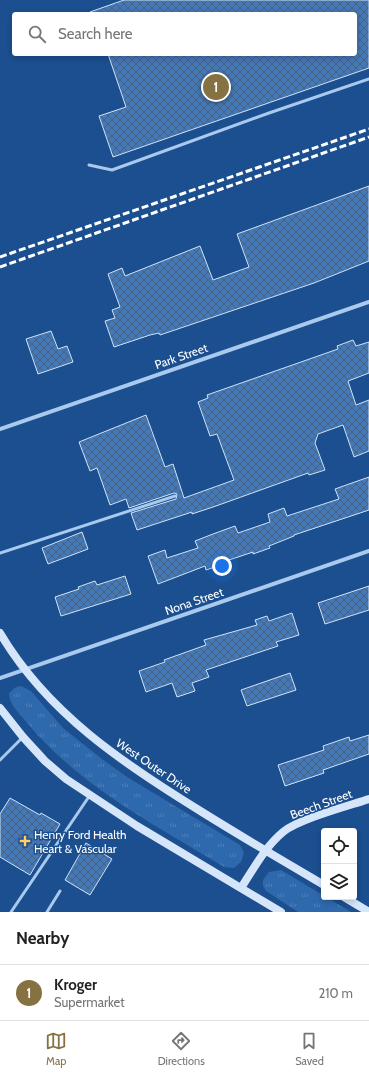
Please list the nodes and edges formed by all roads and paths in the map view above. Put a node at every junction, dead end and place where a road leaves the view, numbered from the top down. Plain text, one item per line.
1 (369, 79) edge
2 (89, 165) dead end
3 (369, 302) edge
4 (0, 429) edge
5 (175, 496) dead end
6 (369, 551) edge
7 (0, 553) edge
8 (0, 633) edge
9 (25, 669) junction
10 (0, 678) edge
11 (0, 708) edge
12 (23, 737) junction
13 (0, 760) edge
14 (90, 795) junction
15 (369, 799) edge
16 (264, 850) junction
17 (321, 883) edge
18 (241, 888) junction
19 (60, 891) dead end
20 (349, 900) edge
21 (11, 912) edge
22 (47, 912) edge
23 (281, 912) edge
24 (369, 912) edge

1 - 2 lane
3 - 4 street, Park Street
5 - 7 lane
6 - 9 street, Nona Street
8 - 9 main road, West Outer Drive
9 - 10 street, Nona Street
9 - 16 main road, West Outer Drive
11 - 12 main road
12 - 13 lane
12 - 14 main road
14 - 18 main road
14 - 21 lane
15 - 16 main road, Beech Street
16 - 17 main road, West Outer Drive
16 - 18 main road, Beech Street
18 - 23 main road
19 - 22 lane
20 - 24 main road

